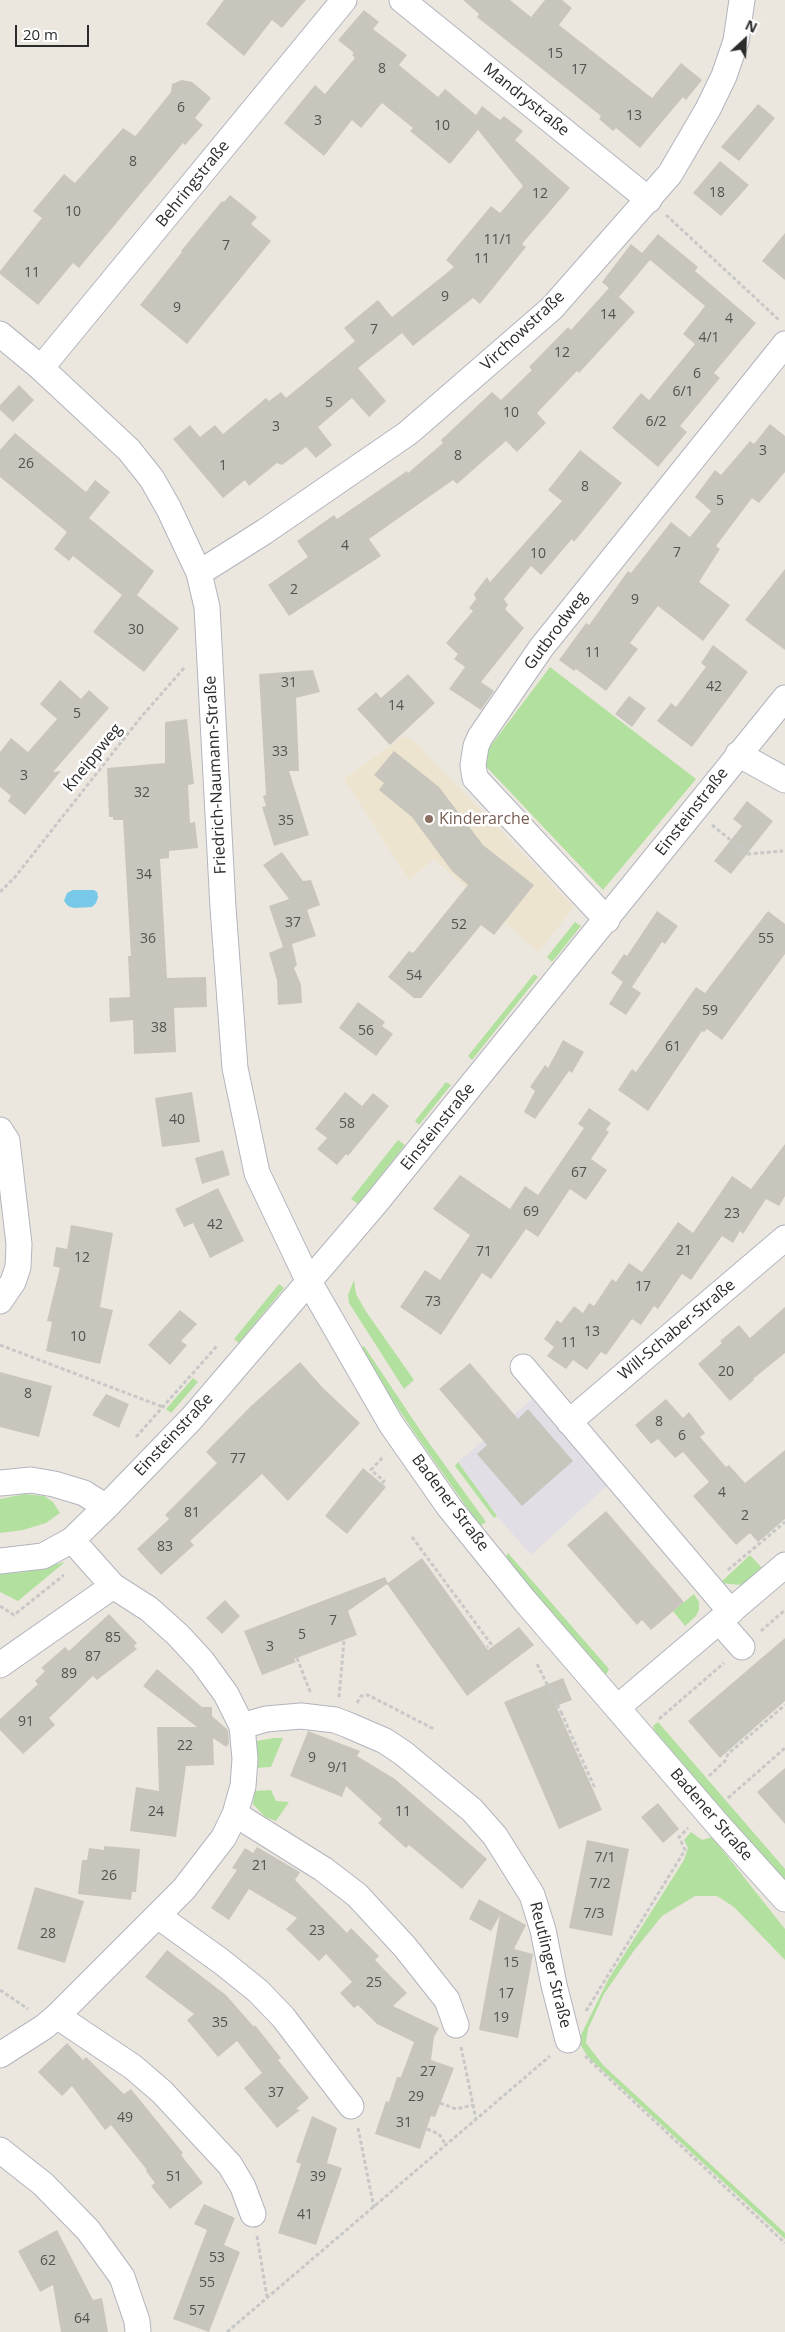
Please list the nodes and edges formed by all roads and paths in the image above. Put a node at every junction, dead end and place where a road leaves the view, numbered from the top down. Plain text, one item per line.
1 (344, 0) edge
2 (402, 0) edge
3 (742, 0) edge
4 (649, 200) junction
5 (785, 325) edge
6 (0, 334) edge
7 (785, 344) edge
8 (42, 368) junction
9 (199, 573) junction
10 (208, 640) junction
11 (785, 698) edge
12 (738, 754) junction
13 (785, 780) edge
14 (694, 810) junction
15 (783, 851) dead end
16 (0, 892) edge
17 (607, 920) junction
18 (0, 1130) edge
19 (785, 1238) edge
20 (308, 1280) junction
21 (0, 1301) edge
22 (222, 1341) dead end
23 (0, 1345) edge
24 (523, 1367) dead end
25 (163, 1407) junction
26 (569, 1422) junction
27 (130, 1443) dead end
28 (385, 1455) dead end
29 (0, 1483) edge
30 (382, 1483) dead end
31 (106, 1507) junction
32 (785, 1522) edge
33 (412, 1537) dead end
34 (72, 1540) junction
35 (0, 1561) edge
36 (785, 1565) edge
37 (113, 1586) junction
38 (709, 1587) junction
39 (785, 1610) edge
40 (725, 1617) junction
41 (344, 1641) dead end
42 (487, 1647) dead end
43 (742, 1648) junction
44 (297, 1658) dead end
45 (537, 1664) dead end
46 (0, 1665) edge
47 (627, 1700) junction
48 (785, 1705) edge
49 (334, 1721) junction
50 (242, 1726) junction
51 (650, 1726) junction
52 (666, 1726) dead end
53 (434, 1729) dead end
54 (785, 1748) edge
55 (702, 1768) dead end
56 (708, 1776) junction
57 (715, 1783) dead end
58 (592, 1787) dead end
59 (721, 1790) dead end
60 (728, 1798) junction
61 (734, 1805) dead end
62 (235, 1814) junction
63 (696, 1832) dead end
64 (785, 1899) edge
65 (158, 1916) junction
66 (0, 1990) edge
67 (50, 2022) junction
68 (456, 2025) joint
69 (576, 2047) junction
70 (0, 2055) edge
71 (440, 2103) dead end
72 (474, 2105) junction
73 (351, 2106) joint
74 (476, 2120) junction
75 (427, 2129) dead end
76 (446, 2146) junction
77 (0, 2150) edge
78 (374, 2208) junction
79 (253, 2214) joint
80 (785, 2243) edge
81 (267, 2297) junction
82 (138, 2332) edge
83 (227, 2332) edge

1 - 8 street, Behringstraße
2 - 4 street, Mandrystraße
3 - 4 street, Virchowstraße
4 - 5 path
4 - 9 street, Virchowstraße
6 - 8 street, Friedrich-Naumann-Straße
7 - 17 street, Gutbrodweg
8 - 9 street, Friedrich-Naumann-Straße
9 - 10 street, Friedrich-Naumann-Straße
10 - 16 path, Kneippweg
10 - 20 street, Friedrich-Naumann-Straße
11 - 12 street, Einsteinstraße
12 - 13 street
12 - 14 street, Einsteinstraße
14 - 15 path
14 - 17 street, Einsteinstraße
17 - 20 street, Einsteinstraße
18 - 21 street
19 - 26 street, Will-Schaber-Straße
20 - 31 street, Einsteinstraße
20 - 47 street, Badener Straße
22 - 25 path
23 - 25 path
24 - 26 street
25 - 27 path
26 - 38 street
28 - 30 path
29 - 31 street
31 - 34 street, Einsteinstraße
32 - 38 path
33 - 42 path
34 - 35 street, Einsteinstraße
34 - 37 street
36 - 40 street
37 - 46 street
37 - 50 street
38 - 40 street
39 - 43 path
40 - 43 street
40 - 47 street
41 - 49 path
43 - 51 path
44 - 49 path
45 - 58 path
47 - 51 street, Badener Straße
47 - 51 path
48 - 56 path
49 - 50 street, Reutlinger Straße
49 - 53 path
49 - 69 street, Reutlinger Straße
50 - 62 street
51 - 52 path
51 - 64 street, Badener Straße
54 - 60 path
55 - 56 path
56 - 57 path
59 - 60 path
60 - 61 path
62 - 65 street
62 - 68 street
63 - 69 path
65 - 67 street
65 - 73 street
66 - 67 path
67 - 70 street
67 - 79 street
68 - 72 path
69 - 74 path
69 - 80 path
71 - 72 path
72 - 74 path
73 - 78 path
74 - 76 path
75 - 76 path
76 - 78 path
77 - 82 street
78 - 81 path
79 - 81 path
81 - 83 path

